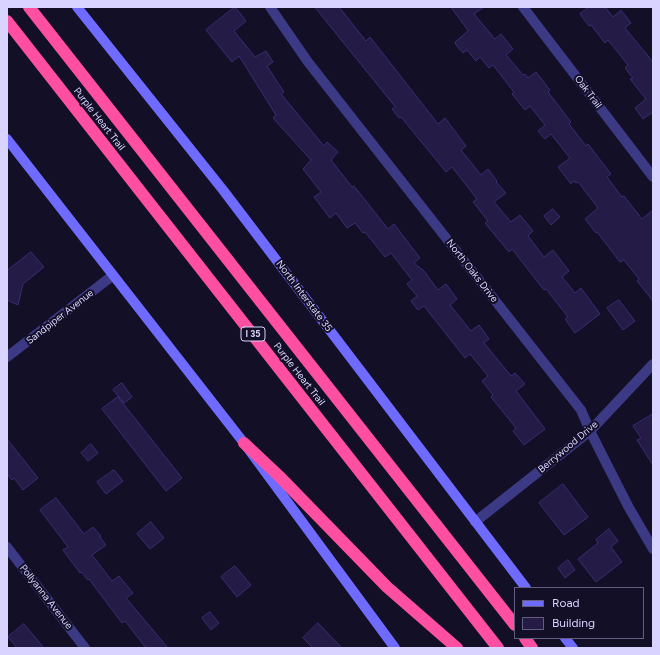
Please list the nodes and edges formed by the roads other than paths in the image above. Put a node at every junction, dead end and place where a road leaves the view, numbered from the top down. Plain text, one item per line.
1 (29, 7) edge
2 (77, 7) edge
3 (270, 7) edge
4 (523, 7) edge
5 (7, 21) edge
6 (7, 139) edge
7 (653, 177) edge
8 (112, 276) junction
9 (7, 357) edge
10 (653, 364) edge
11 (590, 431) junction
12 (244, 443) junction
13 (475, 522) junction
14 (7, 547) edge
15 (653, 549) edge
16 (525, 587) edge
17 (514, 624) edge
18 (526, 639) edge
19 (566, 639) edge
20 (85, 648) edge
21 (395, 648) edge
22 (457, 648) edge
23 (498, 648) edge
24 (532, 648) edge
25 (573, 648) edge

1 - 17 highway, Purple Heart Trail / I 35
2 - 13 main road, North Interstate 35
3 - 11 street, North Oaks Drive
4 - 7 street, Oak Trail
5 - 23 highway, Purple Heart Trail / I 35
6 - 8 main road
8 - 9 street, Sandpiper Avenue
8 - 12 main road
10 - 11 street, Berrywood Drive
11 - 13 street, Berrywood Drive
11 - 15 street, North Oaks Drive
12 - 21 main road
12 - 22 highway
13 - 16 main road, North Interstate 35
14 - 20 street, Pollyanna Avenue
18 - 24 highway
19 - 25 main road

